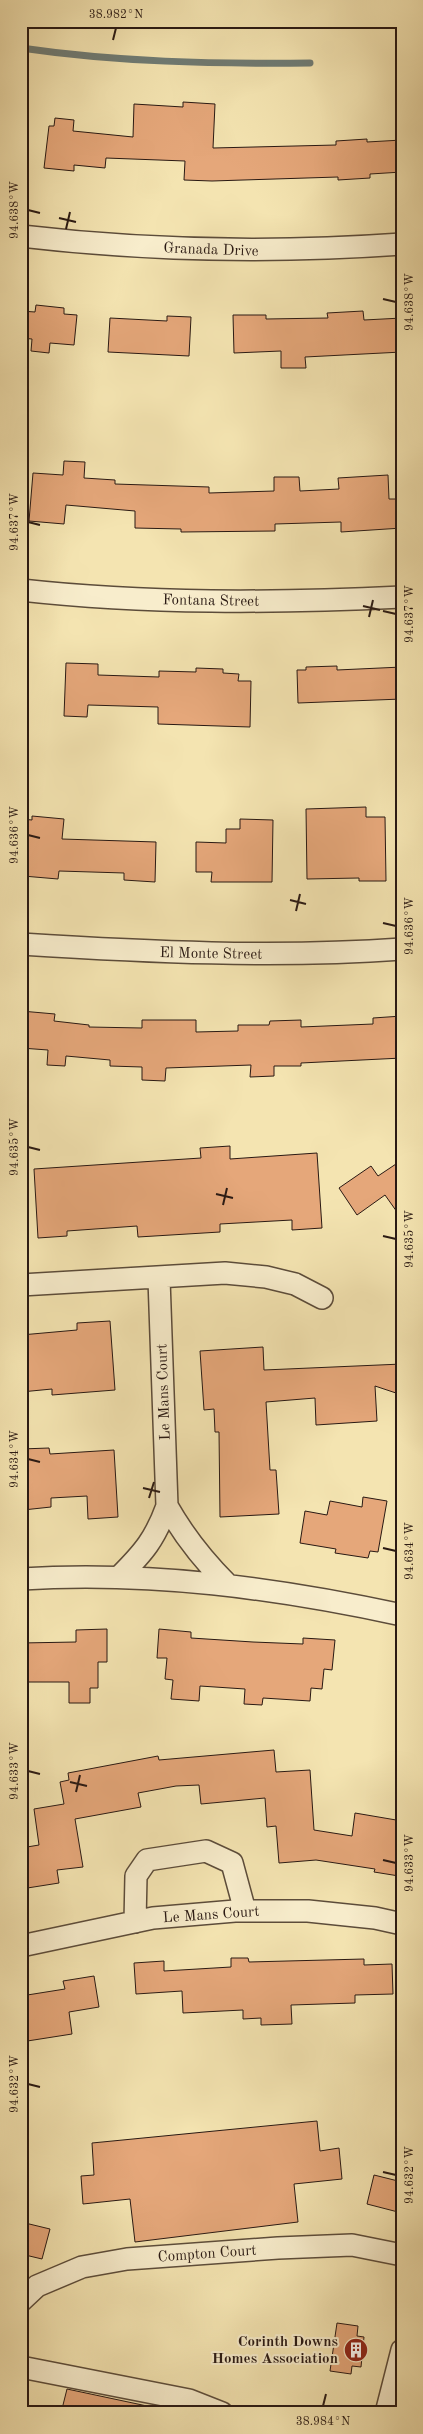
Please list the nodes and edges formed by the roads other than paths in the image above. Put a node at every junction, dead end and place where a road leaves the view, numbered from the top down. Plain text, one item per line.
1 (21, 236) edge
2 (402, 244) edge
3 (21, 590) edge
4 (402, 597) edge
5 (21, 944) edge
6 (402, 949) edge
7 (159, 1279) junction
8 (21, 1285) edge
9 (322, 1298) dead end
10 (167, 1506) junction
11 (119, 1577) junction
12 (21, 1579) edge
13 (227, 1584) junction
14 (402, 1615) edge
15 (244, 1911) junction
16 (135, 1922) junction
17 (402, 1924) edge
18 (21, 1946) edge
19 (402, 2255) edge
20 (21, 2301) edge
21 (402, 2350) edge
22 (21, 2367) edge
23 (222, 2413) edge
24 (386, 2413) edge

1 - 2 street, Granada Drive
3 - 4 street, Fontana Street
5 - 6 street, El Monte Street
7 - 8 street
7 - 9 street
7 - 10 street, Le Mans Court
10 - 11 street, Le Mans Court
10 - 13 street, Le Mans Court
11 - 12 street
11 - 13 street
13 - 14 street
15 - 16 street, Le Mans Court
15 - 16 street
15 - 17 street, Le Mans Court
16 - 18 street, Le Mans Court
19 - 20 street, Compton Court
21 - 24 street
22 - 23 street

